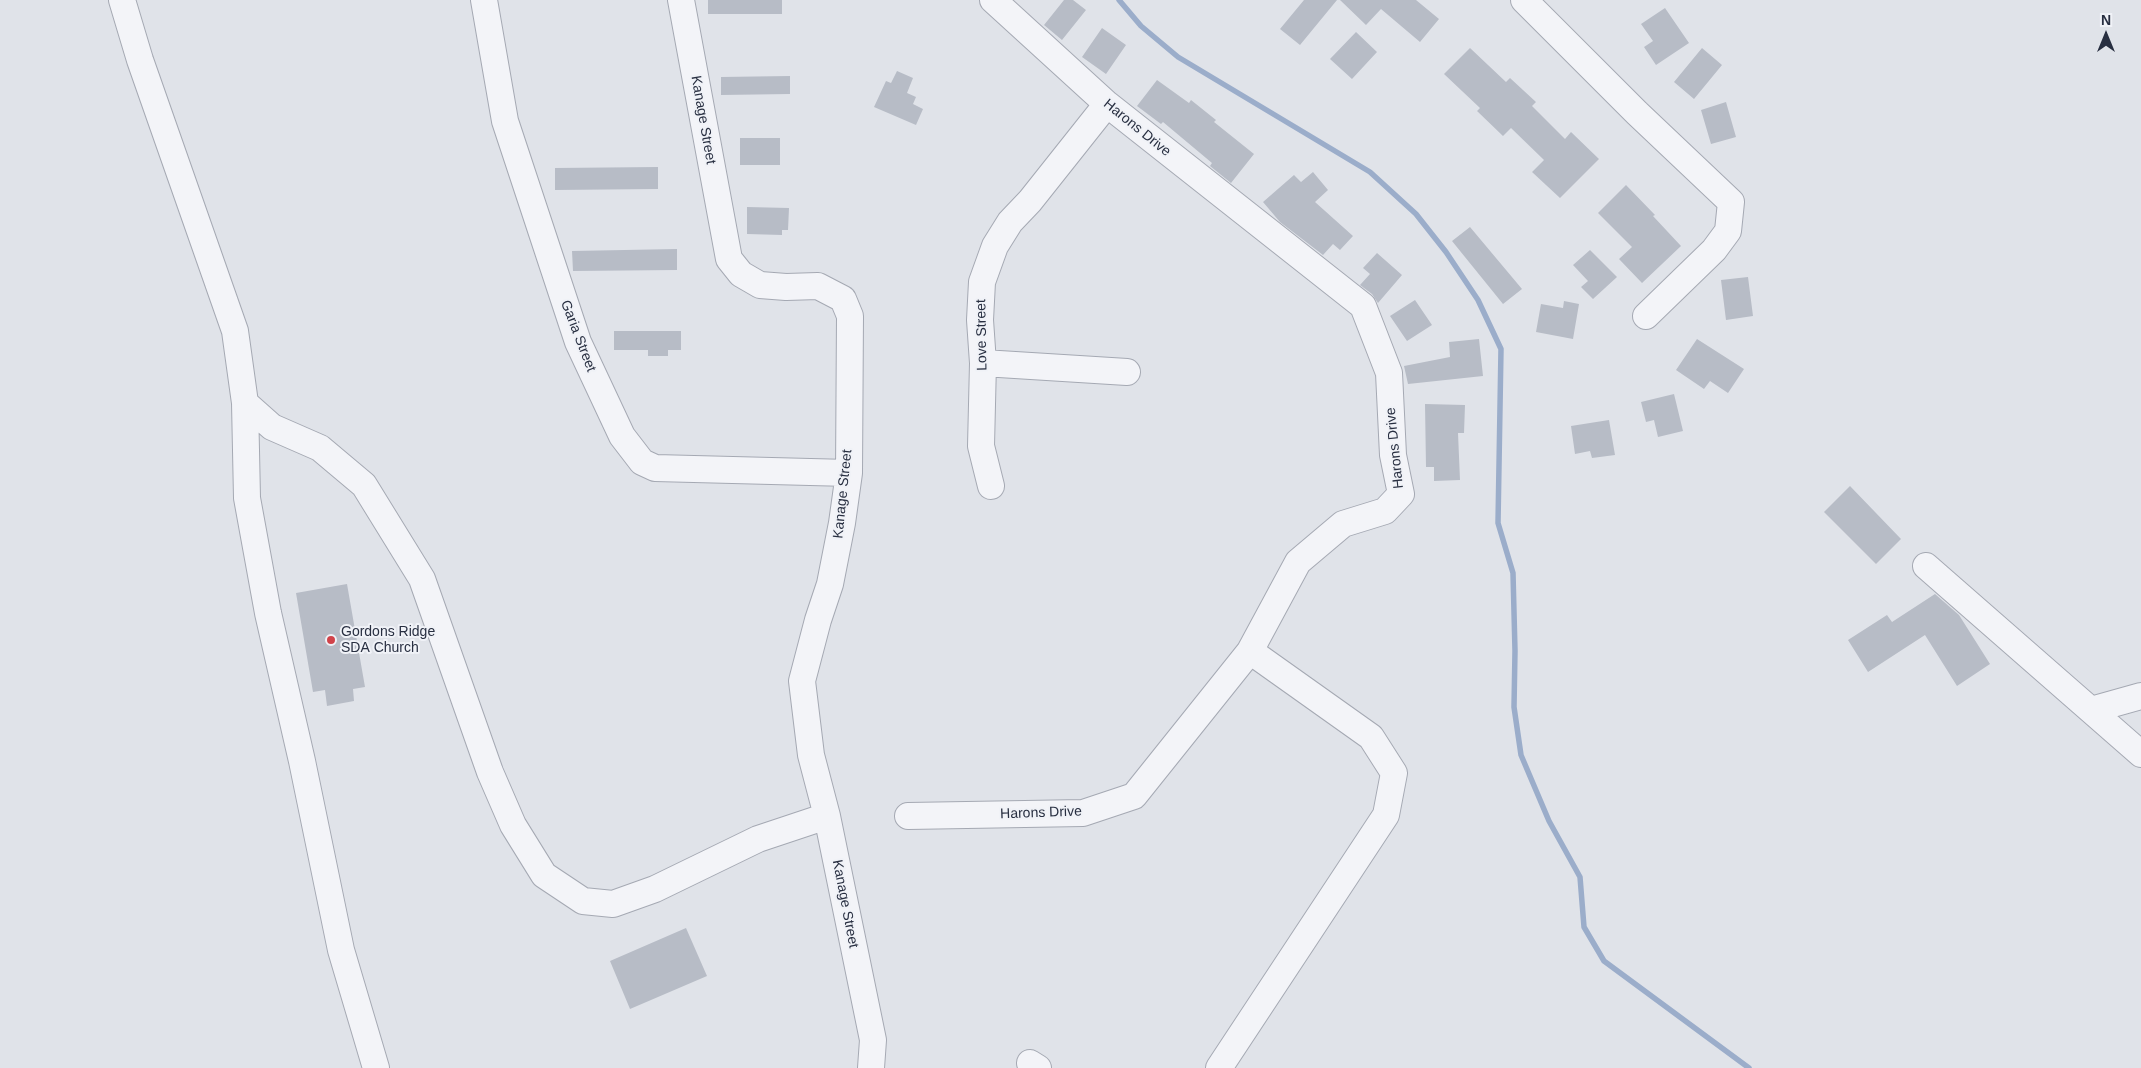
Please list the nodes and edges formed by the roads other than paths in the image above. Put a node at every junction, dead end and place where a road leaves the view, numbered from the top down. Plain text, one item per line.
1 (122, 0) edge
2 (484, 0) edge
3 (681, 0) edge
4 (993, 0) edge
5 (1524, 0) edge
6 (1107, 104) junction
7 (1646, 316) dead end
8 (983, 363) junction
9 (1127, 372) dead end
10 (245, 403) junction
11 (849, 473) junction
12 (990, 486) dead end
13 (1926, 566) dead end
14 (1250, 652) junction
15 (2141, 696) edge
16 (2091, 710) junction
17 (2141, 754) edge
18 (828, 816) junction
19 (908, 816) dead end
20 (376, 1068) edge
21 (871, 1068) edge
22 (1219, 1068) edge

1 - 10 street
2 - 11 street, Garia Street
3 - 11 street, Kanage Street
4 - 6 street, Harons Drive
5 - 7 street
6 - 8 street, Love Street
6 - 14 street, Harons Drive
8 - 9 street
8 - 12 street, Love Street
10 - 18 street
10 - 20 street
11 - 18 street, Kanage Street
13 - 16 street
14 - 19 street, Harons Drive
14 - 22 street
15 - 16 street
16 - 17 street
18 - 21 street, Kanage Street

